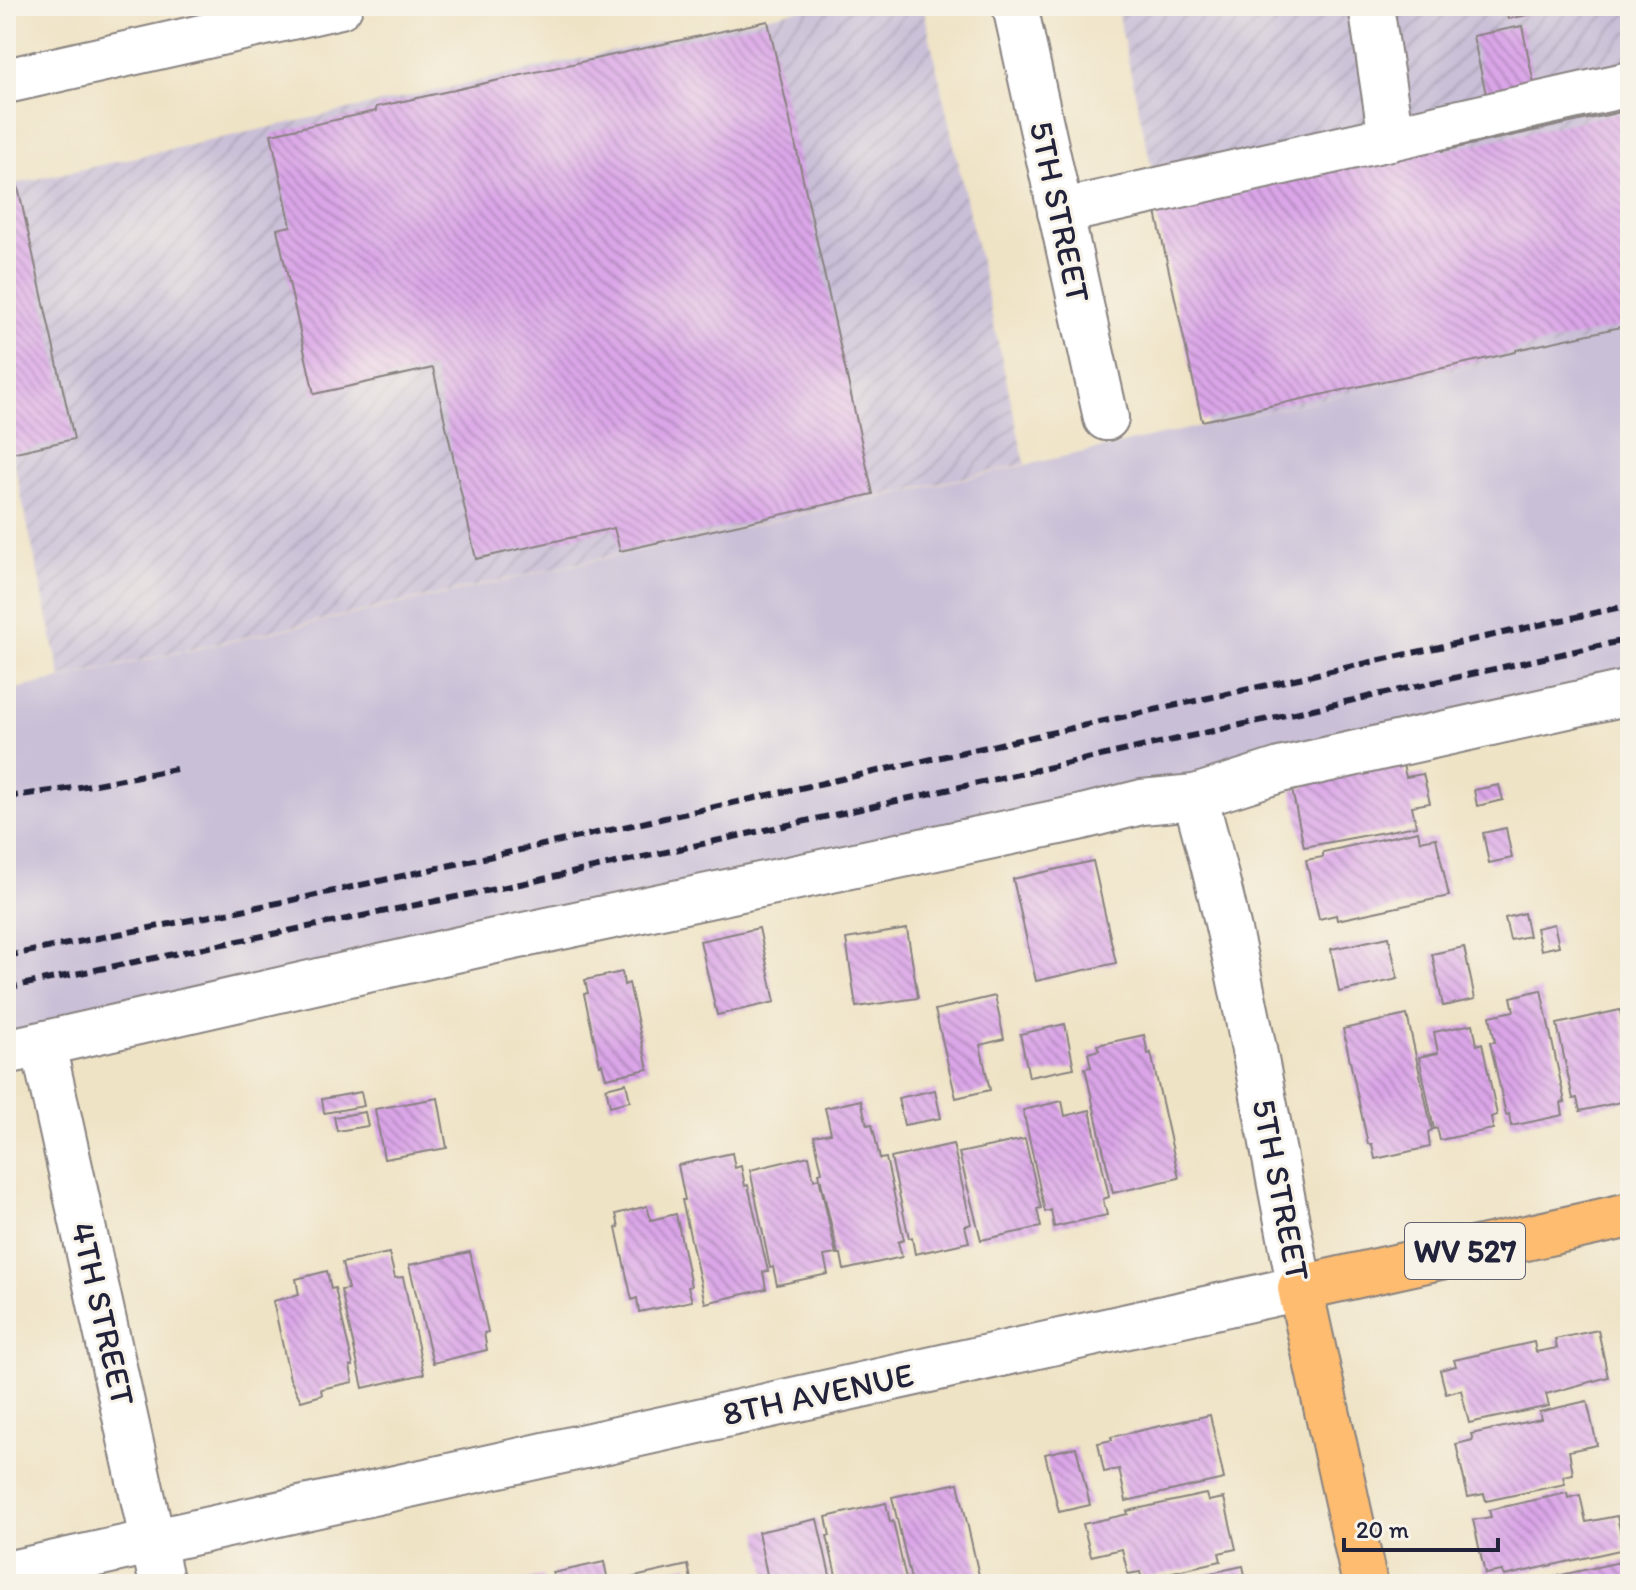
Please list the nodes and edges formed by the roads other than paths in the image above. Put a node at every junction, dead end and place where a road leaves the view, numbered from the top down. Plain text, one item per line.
1 (340, 6) edge
2 (1015, 6) edge
3 (1371, 6) edge
4 (6, 81) edge
5 (1630, 84) edge
6 (1391, 138) junction
7 (1060, 212) junction
8 (1106, 418) dead end
9 (1630, 692) edge
10 (1195, 797) junction
11 (24, 1048) edge
12 (1630, 1215) edge
13 (1300, 1288) junction
14 (153, 1542) junction
15 (6, 1574) edge
16 (162, 1584) edge
17 (1365, 1584) edge

1 - 4 street
2 - 7 street, 5TH STREET
3 - 6 street
5 - 6 street
6 - 7 street
7 - 8 street, 5TH STREET
9 - 10 street
10 - 11 street
10 - 13 street, 5TH STREET
11 - 14 street, 4TH STREET
12 - 13 main road, 8TH AVENUE / WV 527
13 - 14 street, 8TH AVENUE
13 - 17 main road, 5TH STREET
14 - 15 street, 8TH AVENUE
14 - 16 street, 4TH STREET

